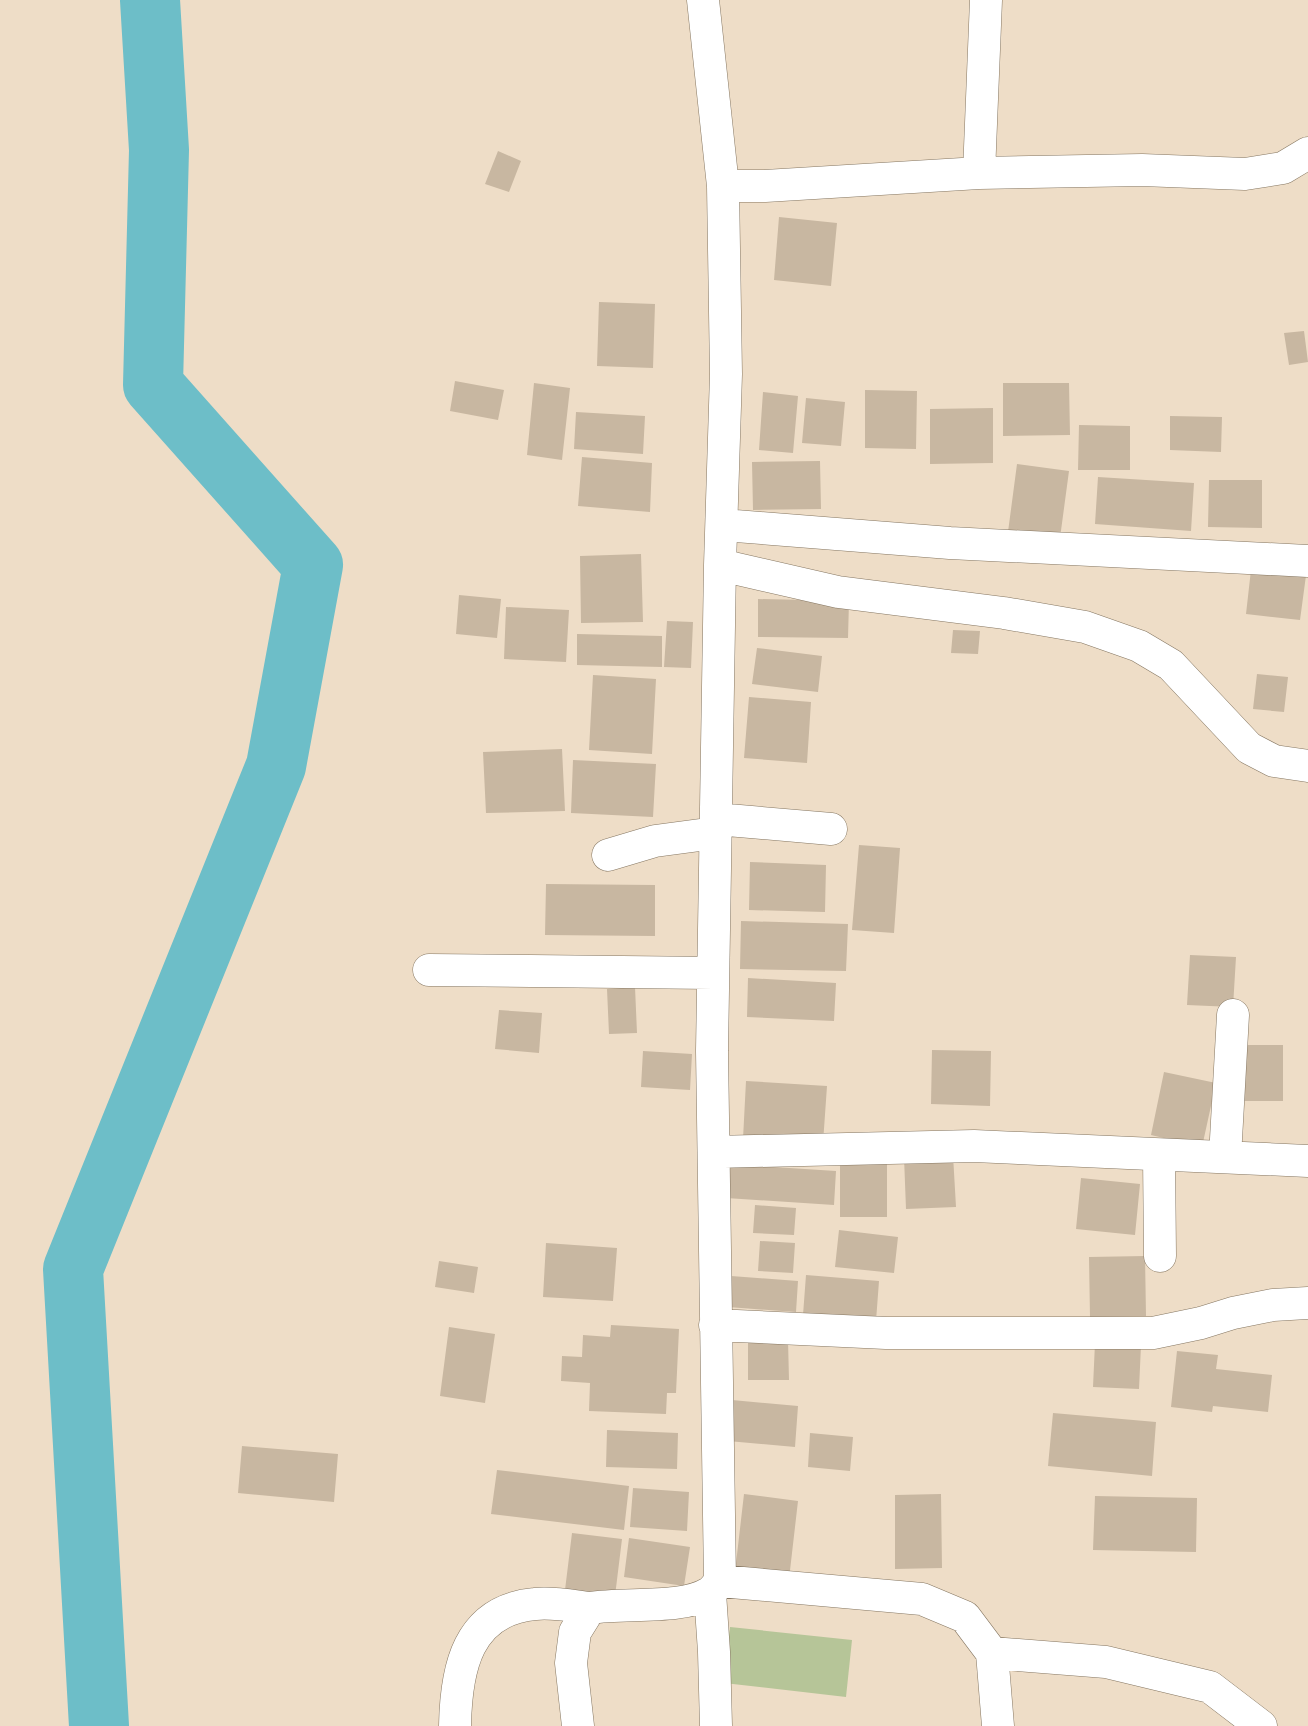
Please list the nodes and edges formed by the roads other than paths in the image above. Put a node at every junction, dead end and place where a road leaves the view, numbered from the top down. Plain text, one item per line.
1 (703, 0) edge
2 (986, 0) edge
3 (1308, 153) edge
4 (979, 173) junction
5 (723, 186) junction
6 (723, 525) junction
7 (1308, 561) edge
8 (720, 565) junction
9 (1308, 766) edge
10 (715, 826) junction
11 (831, 829) dead end
12 (608, 855) dead end
13 (429, 970) dead end
14 (713, 973) junction
15 (1233, 1015) dead end
16 (713, 1152) junction
17 (1159, 1154) junction
18 (1225, 1157) junction
19 (1308, 1161) edge
20 (1160, 1256) dead end
21 (1308, 1303) edge
22 (715, 1325) junction
23 (715, 1587) junction
24 (590, 1608) junction
25 (992, 1653) junction
26 (455, 1726) edge
27 (578, 1726) edge
28 (716, 1726) edge
29 (998, 1726) edge
30 (1261, 1726) edge

1 - 5 street
2 - 4 street
3 - 4 street
4 - 5 street
5 - 6 street
6 - 7 street
6 - 8 street
8 - 9 street
8 - 10 street
10 - 11 street
10 - 12 street
10 - 14 street
13 - 14 street
14 - 16 street
15 - 18 street
16 - 17 street
16 - 22 street
17 - 18 street
17 - 20 street
18 - 19 street
21 - 22 street
22 - 23 street
23 - 24 street
23 - 25 street
23 - 28 street
24 - 26 street
24 - 27 street
25 - 29 street
25 - 30 street

